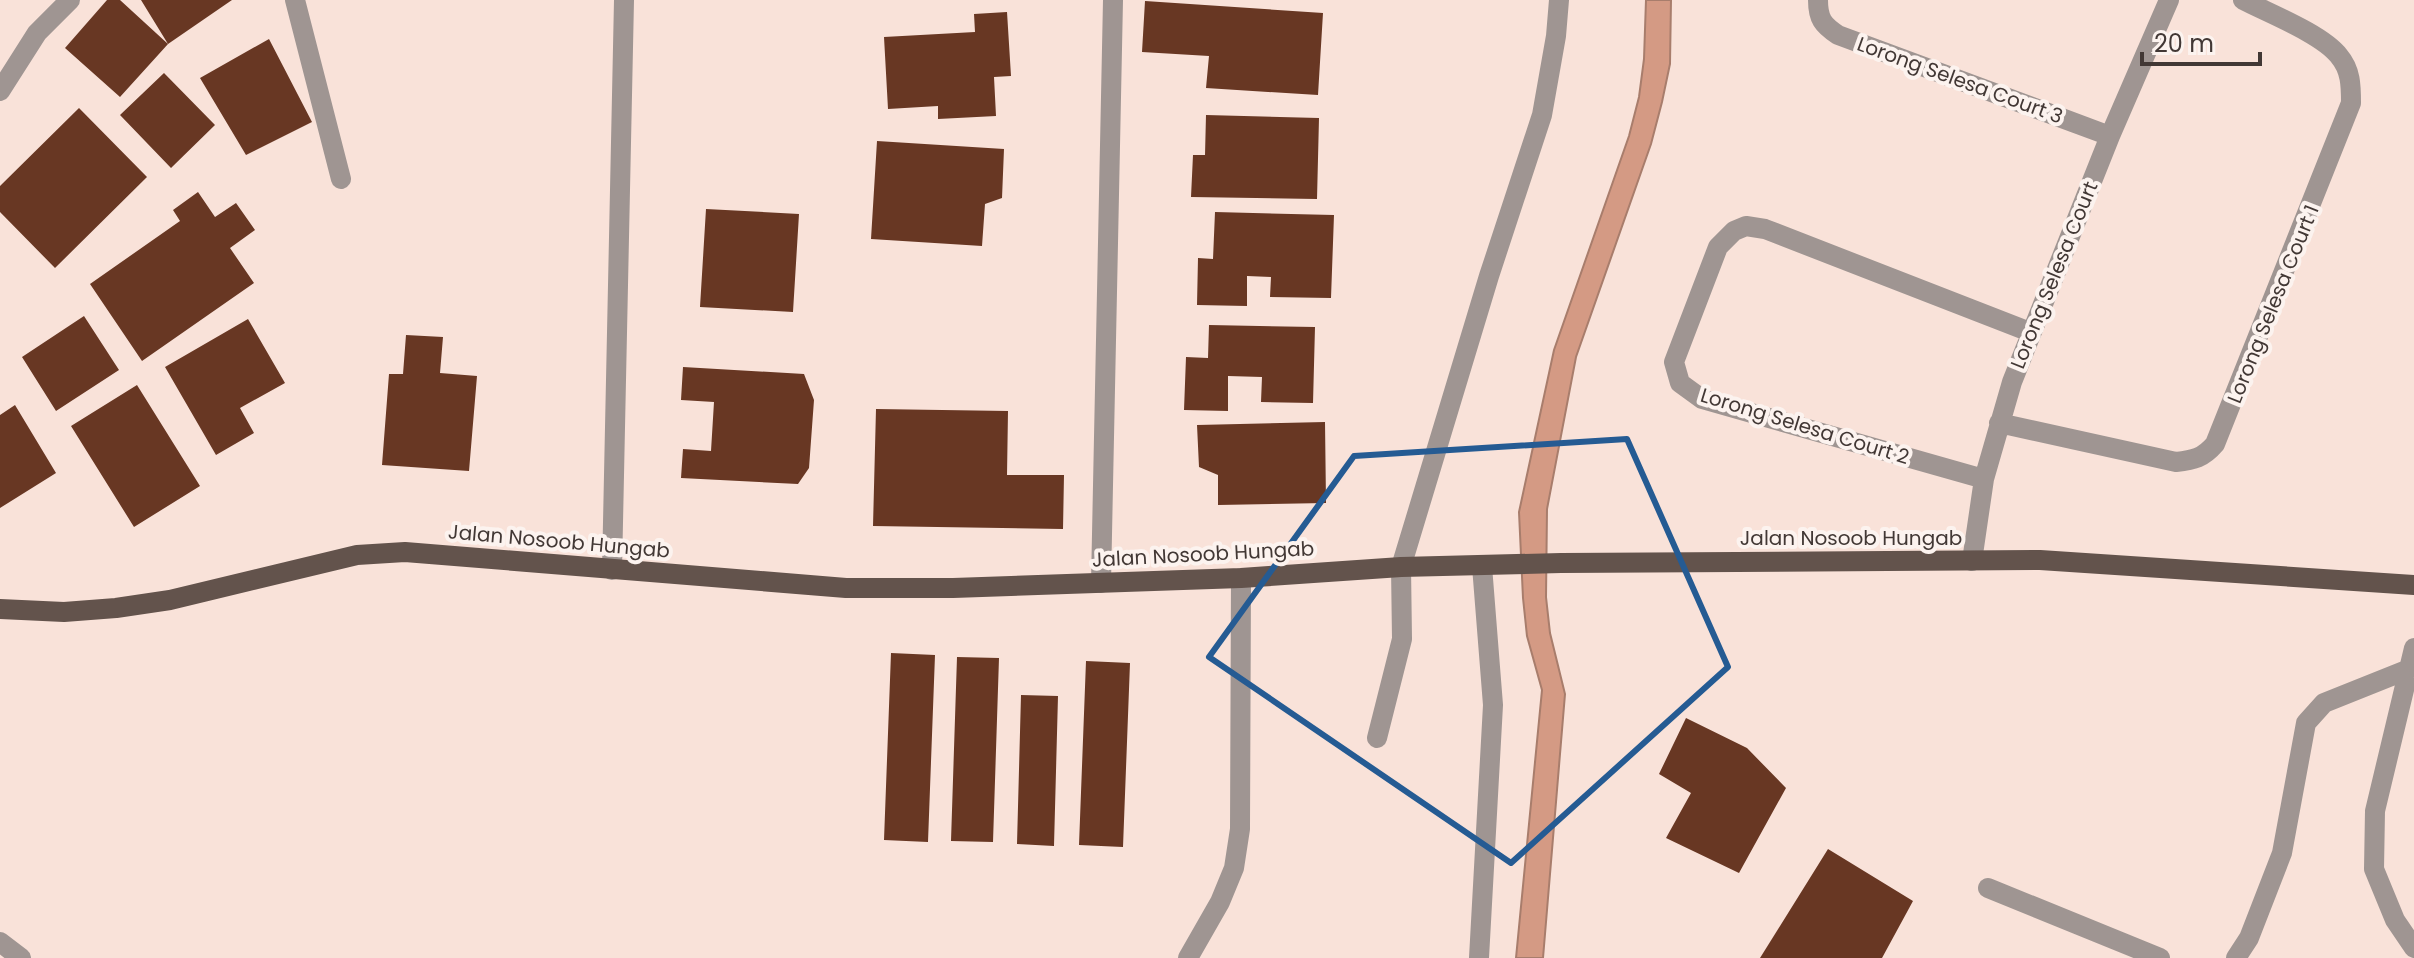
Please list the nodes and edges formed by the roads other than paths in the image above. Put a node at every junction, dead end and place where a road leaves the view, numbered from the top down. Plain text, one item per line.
1 (70, 0) edge
2 (295, 0) edge
3 (624, 0) edge
4 (1113, 0) edge
5 (1559, 0) edge
6 (2169, 0) edge
7 (2243, 0) edge
8 (1818, 8) edge
9 (0, 91) edge
10 (2110, 136) junction
11 (341, 179) dead end
12 (2030, 332) junction
13 (1999, 423) junction
14 (1984, 479) junction
15 (1972, 561) junction
16 (1492, 566) junction
17 (1401, 567) junction
18 (612, 570) junction
19 (1241, 578) junction
20 (1101, 583) junction
21 (2414, 585) edge
22 (0, 609) edge
23 (2414, 648) edge
24 (2409, 669) junction
25 (1377, 738) dead end
26 (1988, 888) dead end
27 (0, 942) edge
28 (2414, 948) edge
29 (21, 958) edge
30 (1188, 958) edge
31 (1479, 958) edge
32 (2160, 958) edge
33 (2236, 958) edge

1 - 9 street
2 - 11 street
3 - 18 street
4 - 20 street
5 - 17 street
6 - 10 street, Lorong Selesa Court
7 - 13 street, Lorong Selesa Court 1
8 - 10 street, Lorong Selesa Court 3
10 - 12 street, Lorong Selesa Court
12 - 13 street, Lorong Selesa Court
12 - 14 street, Lorong Selesa Court 2
13 - 14 street, Lorong Selesa Court
14 - 15 street, Lorong Selesa Court
15 - 16 main road, Jalan Nosoob Hungab
15 - 21 main road, Jalan Nosoob Hungab
16 - 17 main road, Jalan Nosoob Hungab
16 - 31 street
17 - 19 main road, Jalan Nosoob Hungab
17 - 25 street
18 - 20 main road, Jalan Nosoob Hungab
18 - 22 main road, Jalan Nosoob Hungab
19 - 20 main road, Jalan Nosoob Hungab
19 - 30 street
23 - 24 street
24 - 28 street
24 - 33 street
26 - 32 street
27 - 29 street

